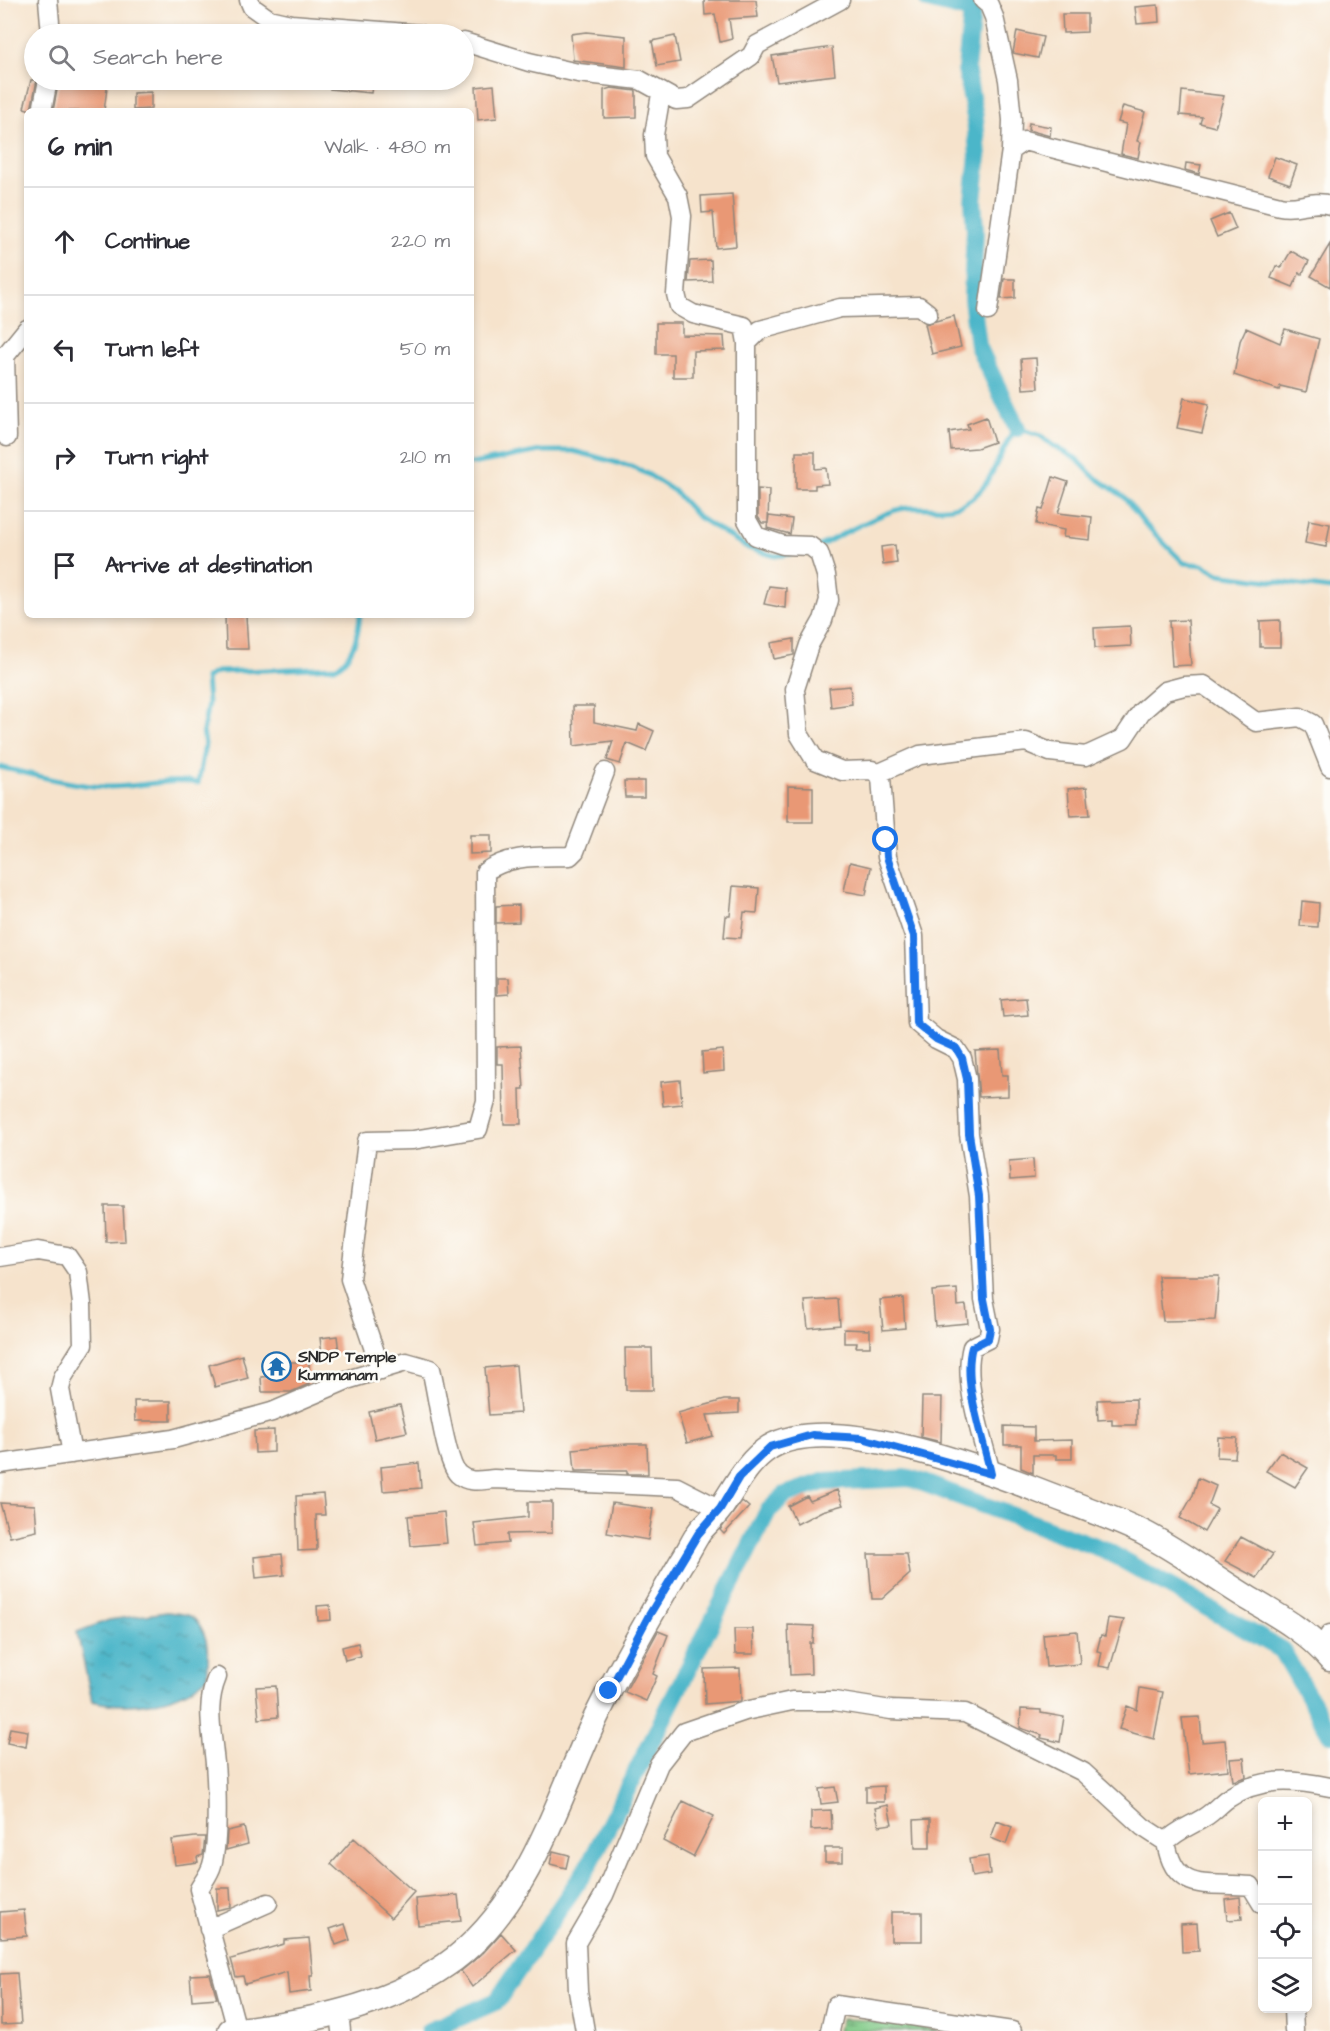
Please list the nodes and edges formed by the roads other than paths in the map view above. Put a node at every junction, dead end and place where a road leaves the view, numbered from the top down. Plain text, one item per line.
1 (48, 0) edge
2 (249, 0) edge
3 (840, 0) edge
4 (984, 0) edge
5 (50, 24) edge
6 (291, 24) edge
7 (474, 45) edge
8 (46, 90) edge
9 (661, 94) junction
10 (43, 108) edge
11 (1011, 150) junction
12 (1330, 205) edge
13 (988, 311) dead end
14 (928, 313) dead end
15 (24, 332) edge
16 (747, 343) junction
17 (2, 356) edge
18 (8, 437) dead end
19 (1330, 767) edge
20 (605, 772) dead end
21 (877, 774) junction
22 (0, 1257) edge
23 (381, 1370) junction
24 (72, 1454) junction
25 (0, 1464) edge
26 (991, 1474) junction
27 (720, 1509) junction
28 (1327, 1647) edge
29 (217, 1677) dead end
30 (1330, 1787) edge
31 (1166, 1842) junction
32 (1258, 1896) edge
33 (268, 1903) dead end
34 (209, 1929) junction
35 (1293, 2013) edge
36 (340, 2021) edge
37 (234, 2031) edge
38 (585, 2031) edge
39 (830, 2031) edge
40 (1012, 2031) edge
41 (1294, 2031) edge

1 - 5 street
2 - 6 street
3 - 9 street
4 - 11 street
7 - 9 street
8 - 10 street
9 - 16 street
11 - 12 street
11 - 13 street
14 - 16 street
15 - 17 street
16 - 21 street
17 - 18 street
19 - 21 street
20 - 23 street
21 - 26 street
22 - 24 street
23 - 24 street
23 - 27 street
24 - 25 street
26 - 27 main road
26 - 28 main road
27 - 36 main road
29 - 34 street
30 - 31 street
31 - 32 street
31 - 38 street
33 - 34 street
34 - 37 street
35 - 41 street
36 - 37 main road
39 - 40 street

